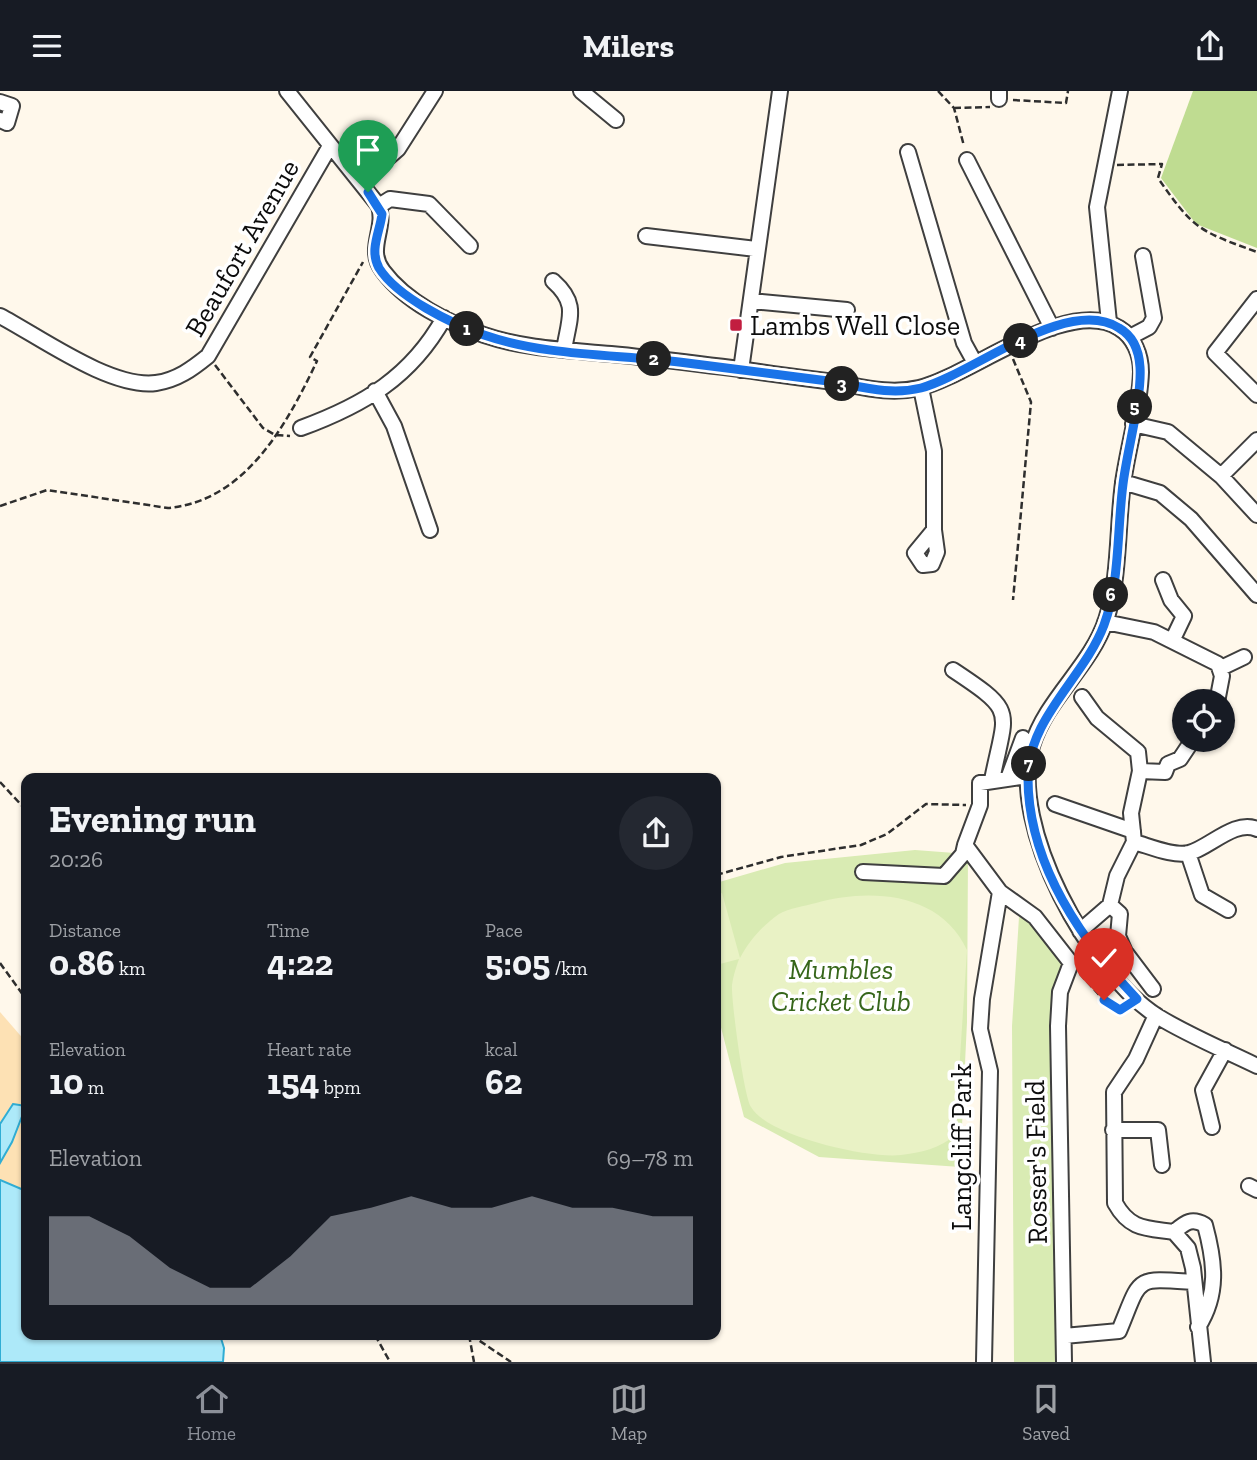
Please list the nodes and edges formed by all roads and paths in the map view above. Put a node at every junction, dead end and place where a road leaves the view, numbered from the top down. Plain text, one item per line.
1 (287, 91) edge
2 (435, 91) edge
3 (581, 91) edge
4 (780, 91) edge
5 (938, 91) edge
6 (1068, 91) edge
7 (1120, 91) edge
8 (999, 95) edge
9 (0, 102) edge
10 (954, 108) junction
11 (0, 120) edge
12 (616, 120) dead end
13 (330, 146) junction
14 (908, 152) dead end
15 (967, 160) joint
16 (1103, 166) junction
17 (360, 182) junction
18 (379, 206) junction
19 (646, 236) dead end
20 (375, 240) junction
21 (470, 246) dead end
22 (756, 249) junction
23 (1257, 252) edge
24 (1143, 256) dead end
25 (552, 281) dead end
26 (1257, 299) edge
27 (752, 301) junction
28 (847, 310) dead end
29 (0, 316) edge
30 (444, 318) junction
31 (1252, 320) edge
32 (1109, 323) junction
33 (1052, 328) junction
34 (1130, 337) junction
35 (1007, 346) junction
36 (564, 350) junction
37 (208, 356) junction
38 (975, 363) junction
39 (741, 370) junction
40 (920, 388) junction
41 (375, 391) junction
42 (1257, 395) edge
43 (1133, 424) junction
44 (302, 428) dead end
45 (275, 435) junction
46 (1257, 440) edge
47 (1221, 476) junction
48 (1123, 482) junction
49 (0, 506) edge
50 (1257, 515) edge
51 (430, 530) dead end
52 (933, 530) dead end
53 (1163, 580) dead end
54 (1257, 594) edge
55 (1013, 600) dead end
56 (1105, 622) junction
57 (1173, 639) junction
58 (1244, 657) dead end
59 (1221, 667) junction
60 (953, 670) dead end
61 (1218, 689) edge
62 (1082, 697) dead end
63 (1023, 738) dead end
64 (1185, 752) edge
65 (1140, 771) junction
66 (1009, 776) junction
67 (1028, 776) junction
68 (992, 780) junction
69 (0, 782) edge
70 (1055, 804) dead end
71 (21, 805) edge
72 (980, 805) junction
73 (1257, 829) edge
74 (1133, 837) junction
75 (965, 845) junction
76 (1188, 853) junction
77 (863, 872) dead end
78 (721, 874) edge
79 (1000, 892) junction
80 (1110, 905) junction
81 (1228, 910) dead end
82 (1080, 931) junction
83 (0, 963) edge
84 (1071, 963) junction
85 (1153, 989) dead end
86 (21, 992) edge
87 (1137, 999) junction
88 (1156, 1015) junction
89 (1225, 1050) junction
90 (1257, 1066) edge
91 (1212, 1127) dead end
92 (1113, 1130) junction
93 (1162, 1165) dead end
94 (1174, 1232) junction
95 (1194, 1282) junction
96 (1198, 1327) junction
97 (1064, 1336) junction
98 (378, 1340) edge
99 (471, 1340) edge
100 (477, 1340) edge
101 (390, 1362) edge
102 (474, 1362) edge
103 (510, 1362) edge
104 (984, 1362) edge
105 (1064, 1362) edge
106 (1203, 1362) edge

1 - 13 street
2 - 17 street
3 - 12 street
4 - 22 street
5 - 10 path
6 - 8 path
7 - 16 street
8 - 10 path
9 - 11 street
10 - 15 path
13 - 17 street
13 - 37 street, Beaufort Avenue
14 - 38 street
15 - 33 street
16 - 23 path
16 - 32 street
17 - 18 street
18 - 20 street
18 - 21 street
19 - 22 street
20 - 30 street
20 - 45 path
22 - 27 street
24 - 34 street
25 - 36 street
26 - 31 street
27 - 28 street
27 - 39 street
29 - 37 street, Beaufort Avenue
30 - 36 street
30 - 41 street
31 - 42 street
32 - 33 street
32 - 34 street
33 - 35 street
34 - 43 street
35 - 38 street
35 - 55 path
36 - 39 street
37 - 45 path
38 - 40 street
39 - 40 street
40 - 52 street
41 - 44 street
41 - 51 street
43 - 47 street
43 - 48 street
45 - 49 path
46 - 47 street
47 - 50 street
48 - 54 street
48 - 56 street
53 - 57 street
56 - 57 street
56 - 67 street
57 - 59 street
58 - 59 street
59 - 61 street
60 - 68 street
62 - 65 street
63 - 66 street
64 - 65 street
65 - 74 street
66 - 67 street
66 - 68 street
67 - 82 street
68 - 72 street
69 - 71 path
70 - 74 street
72 - 75 street
72 - 78 path
73 - 76 street
74 - 76 street
74 - 80 street
75 - 77 street
75 - 79 street
76 - 81 street
79 - 84 street
79 - 104 street, Langcliff Park
80 - 82 street
80 - 85 street
82 - 87 street
83 - 86 path
84 - 87 path
84 - 97 street, Rosser's Field
87 - 88 street
88 - 89 street
88 - 92 street
89 - 90 street
89 - 91 street
92 - 93 street
92 - 94 street
94 - 95 street
94 - 96 street
95 - 96 street
95 - 97 street
96 - 106 street
97 - 105 street, Rosser's Field
98 - 101 path
99 - 102 path
100 - 103 path

